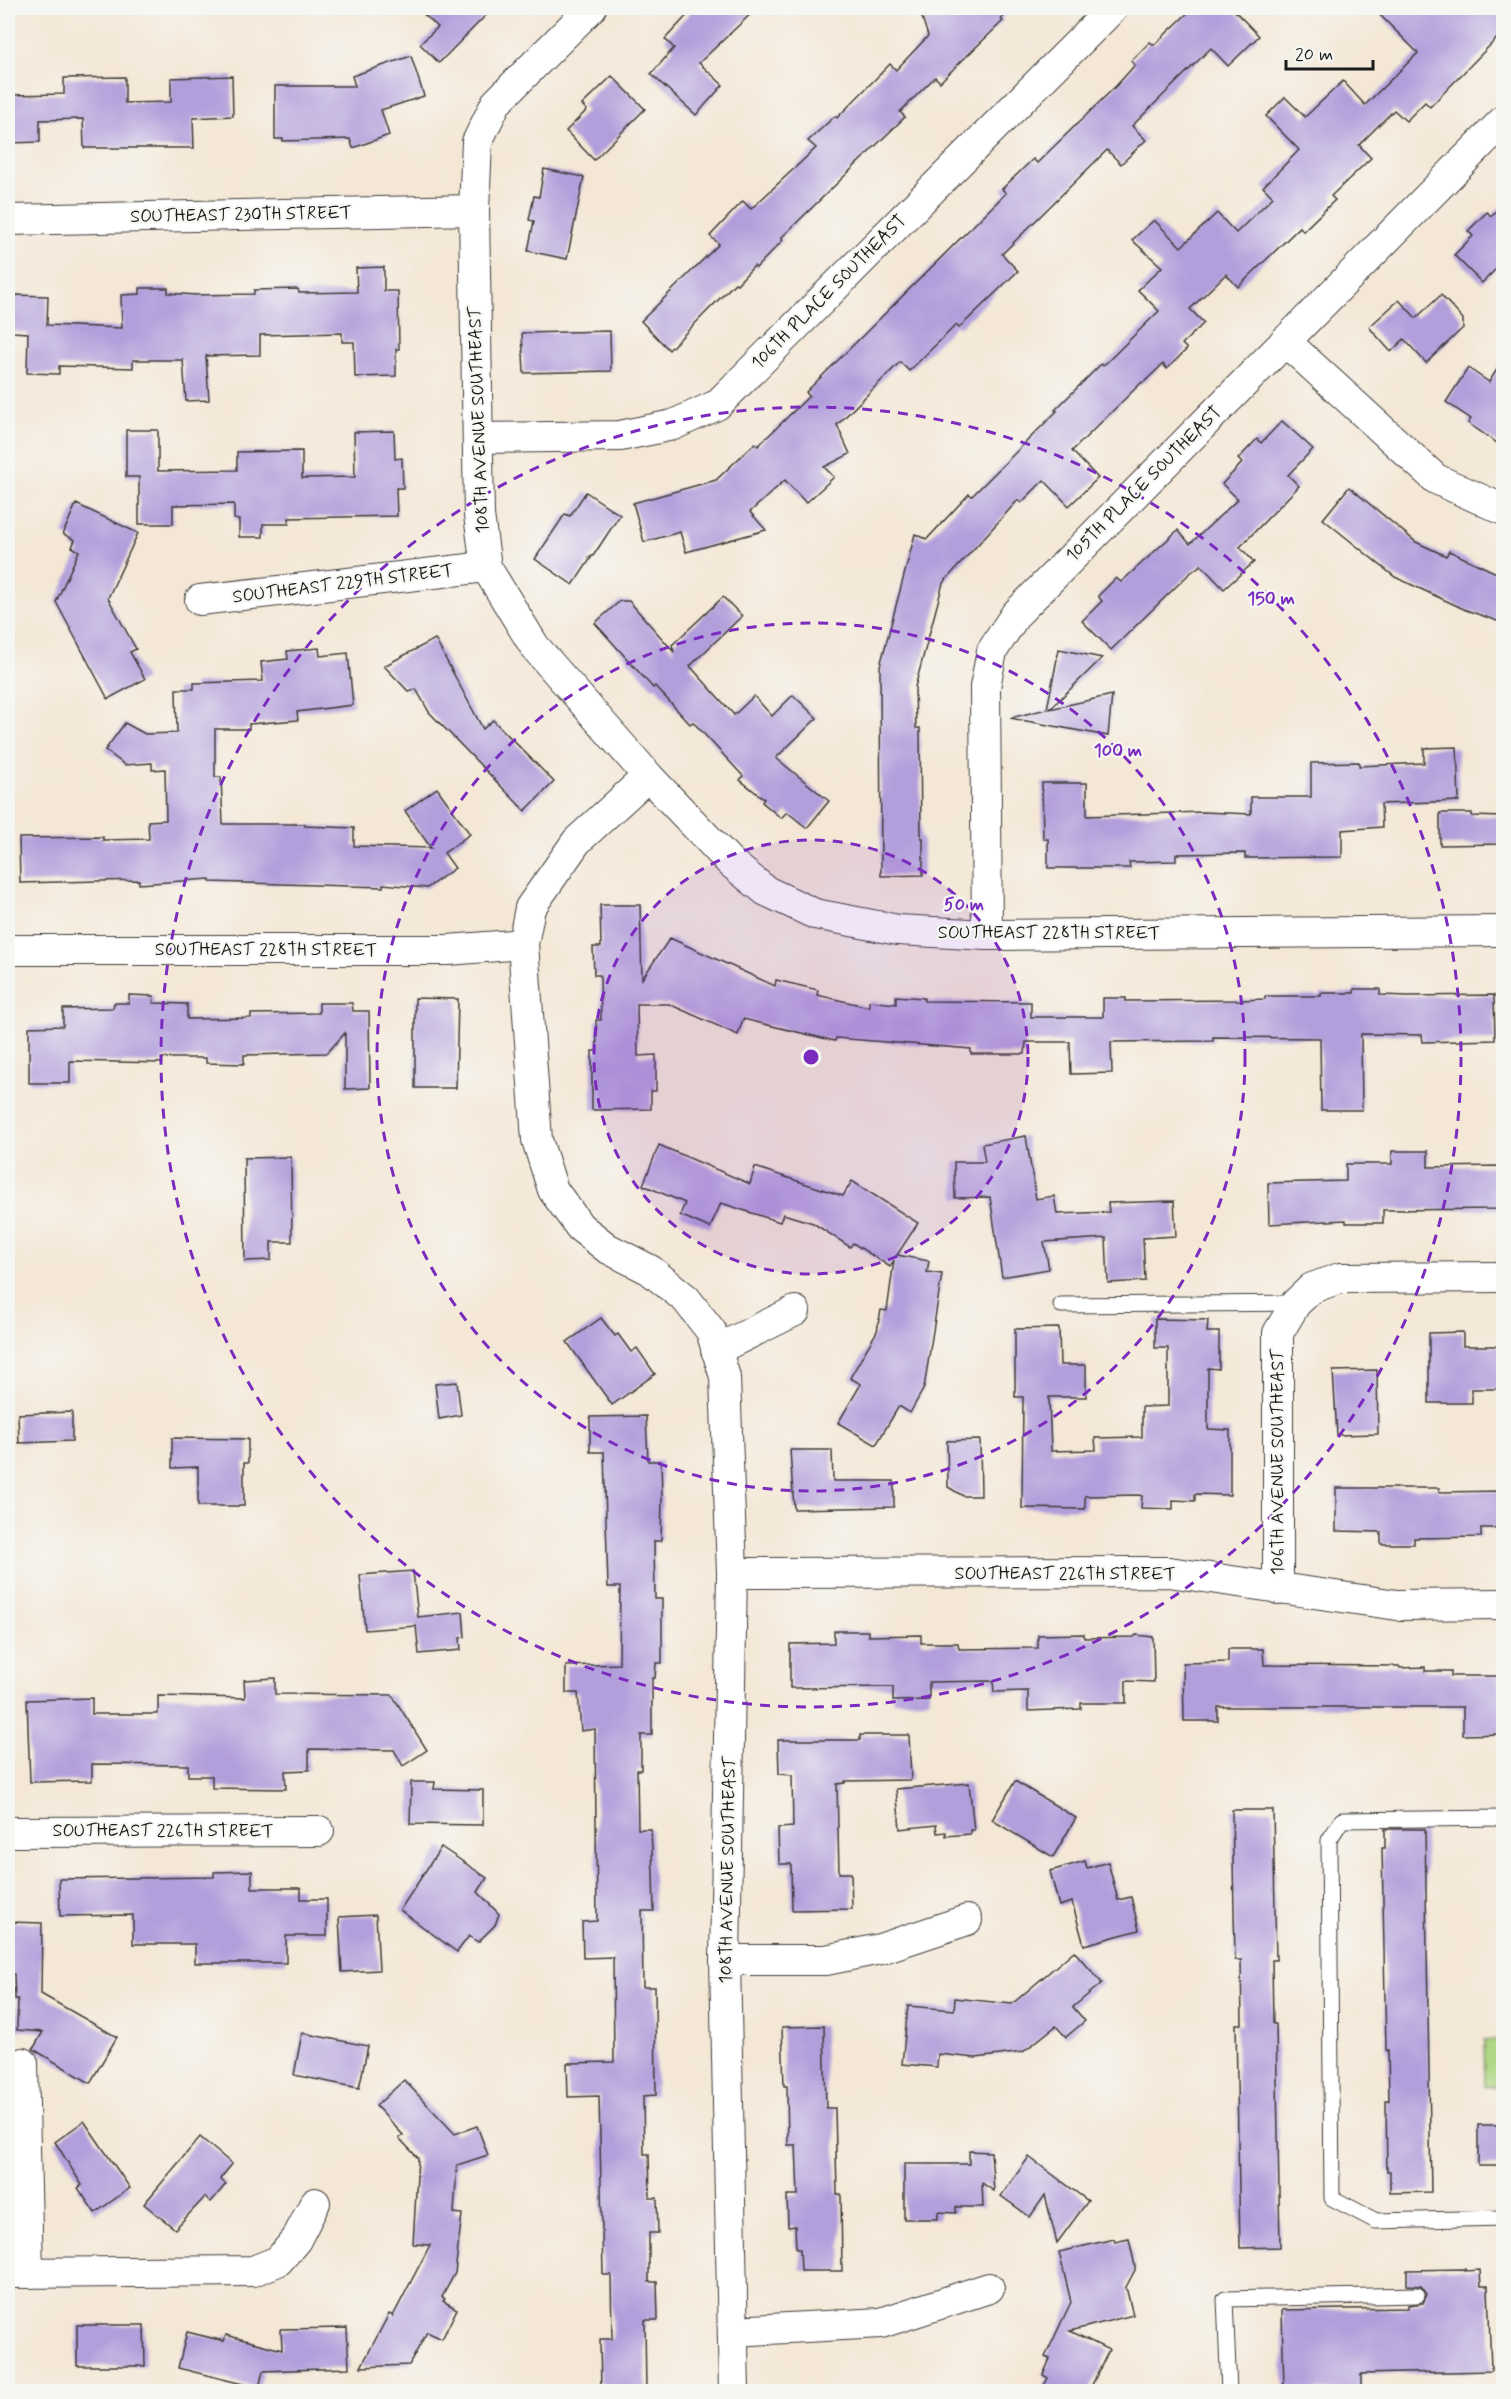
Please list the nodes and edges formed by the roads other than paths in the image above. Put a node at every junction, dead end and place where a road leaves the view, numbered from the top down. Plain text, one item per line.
1 (1113, 8) edge
2 (572, 14) edge
3 (1503, 120) edge
4 (474, 210) junction
5 (8, 220) edge
6 (1285, 341) junction
7 (479, 438) junction
8 (1503, 510) edge
9 (486, 567) junction
10 (200, 600) dead end
11 (648, 776) junction
12 (1503, 931) edge
13 (987, 935) junction
14 (523, 944) junction
15 (8, 950) edge
16 (1503, 1277) edge
17 (1296, 1303) junction
18 (1061, 1305) dead end
19 (795, 1311) dead end
20 (716, 1350) junction
21 (732, 1573) junction
22 (1278, 1589) junction
23 (1503, 1604) edge
24 (1503, 1818) edge
25 (320, 1831) dead end
26 (8, 1832) edge
27 (967, 1920) dead end
28 (725, 1960) junction
29 (23, 2063) dead end
30 (315, 2204) dead end
31 (1503, 2218) edge
32 (18, 2273) edge
33 (989, 2288) dead end
34 (1417, 2295) dead end
35 (733, 2331) junction
36 (734, 2391) edge
37 (1229, 2391) edge

1 - 7 street, 106TH PLACE SOUTHEAST
2 - 4 street, 108TH AVENUE SOUTHEAST
3 - 6 street, 105TH PLACE SOUTHEAST
4 - 5 street, SOUTHEAST 230TH STREET
4 - 7 street, 108TH AVENUE SOUTHEAST
6 - 8 street
6 - 13 street, 105TH PLACE SOUTHEAST
7 - 9 street, 108TH AVENUE SOUTHEAST
9 - 10 street, SOUTHEAST 229TH STREET
9 - 11 street, 108TH AVENUE SOUTHEAST
11 - 13 street, SOUTHEAST 228TH STREET
11 - 14 street, 108TH AVENUE SOUTHEAST
12 - 13 street, SOUTHEAST 228TH STREET
14 - 15 street, SOUTHEAST 228TH STREET
14 - 20 street, 108TH AVENUE SOUTHEAST
16 - 17 street
17 - 18 lane
17 - 22 street, 106TH AVENUE SOUTHEAST
19 - 20 street
20 - 21 street, 108TH AVENUE SOUTHEAST
21 - 22 street, SOUTHEAST 226TH STREET
21 - 28 street, 108TH AVENUE SOUTHEAST
22 - 23 street, SOUTHEAST 226TH STREET
24 - 31 lane
25 - 26 street, SOUTHEAST 226TH STREET
27 - 28 street
28 - 35 street, 108TH AVENUE SOUTHEAST
29 - 32 street
30 - 32 street
33 - 35 street
34 - 37 lane
35 - 36 street, 108TH AVENUE SOUTHEAST

